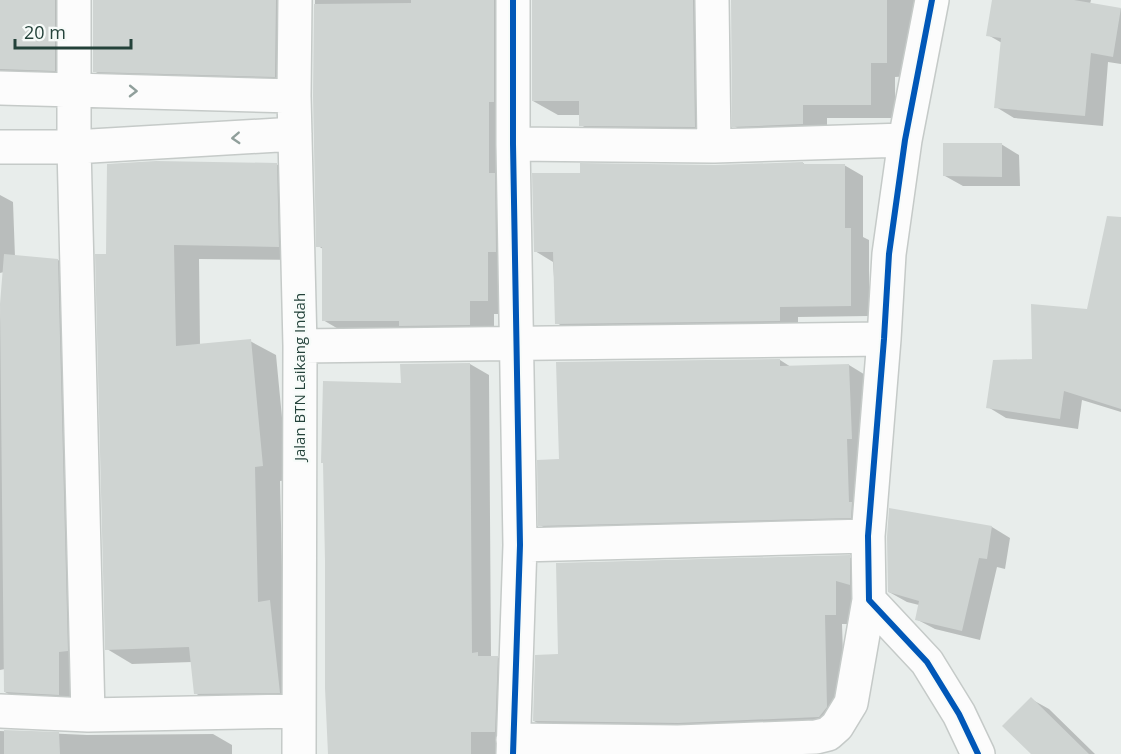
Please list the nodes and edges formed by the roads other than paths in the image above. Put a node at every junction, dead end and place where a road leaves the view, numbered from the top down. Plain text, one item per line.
1 (74, 0) edge
2 (295, 0) edge
3 (513, 0) edge
4 (712, 0) edge
5 (932, 0) edge
6 (0, 88) edge
7 (74, 90) junction
8 (294, 96) junction
9 (295, 134) junction
10 (905, 140) junction
11 (513, 144) junction
12 (714, 146) junction
13 (0, 147) edge
14 (74, 147) junction
15 (884, 339) junction
16 (518, 344) junction
17 (300, 346) junction
18 (868, 536) junction
19 (520, 545) junction
20 (869, 600) junction
21 (0, 711) edge
22 (298, 711) junction
23 (88, 715) junction
24 (513, 747) edge
25 (299, 754) edge
26 (978, 754) edge

1 - 7 street
2 - 8 street, Jalan BTN Laikang Indah
3 - 11 street
4 - 12 street
5 - 10 street
6 - 7 street
7 -> 8 street
7 - 14 street
8 - 9 street, Jalan BTN Laikang Indah
9 -> 14 street
9 - 17 street, Jalan BTN Laikang Indah
10 - 12 street
10 - 15 street
11 - 12 street
11 - 16 street
13 - 14 street
14 - 23 street
15 - 16 street
15 - 18 street
16 - 17 street
16 - 19 street
17 - 22 street, Jalan BTN Laikang Indah
18 - 19 street
18 - 20 street
19 - 24 street
20 - 24 street
20 - 26 street
21 - 23 street
22 - 23 street
22 - 25 street, Jalan BTN Laikang Indah

